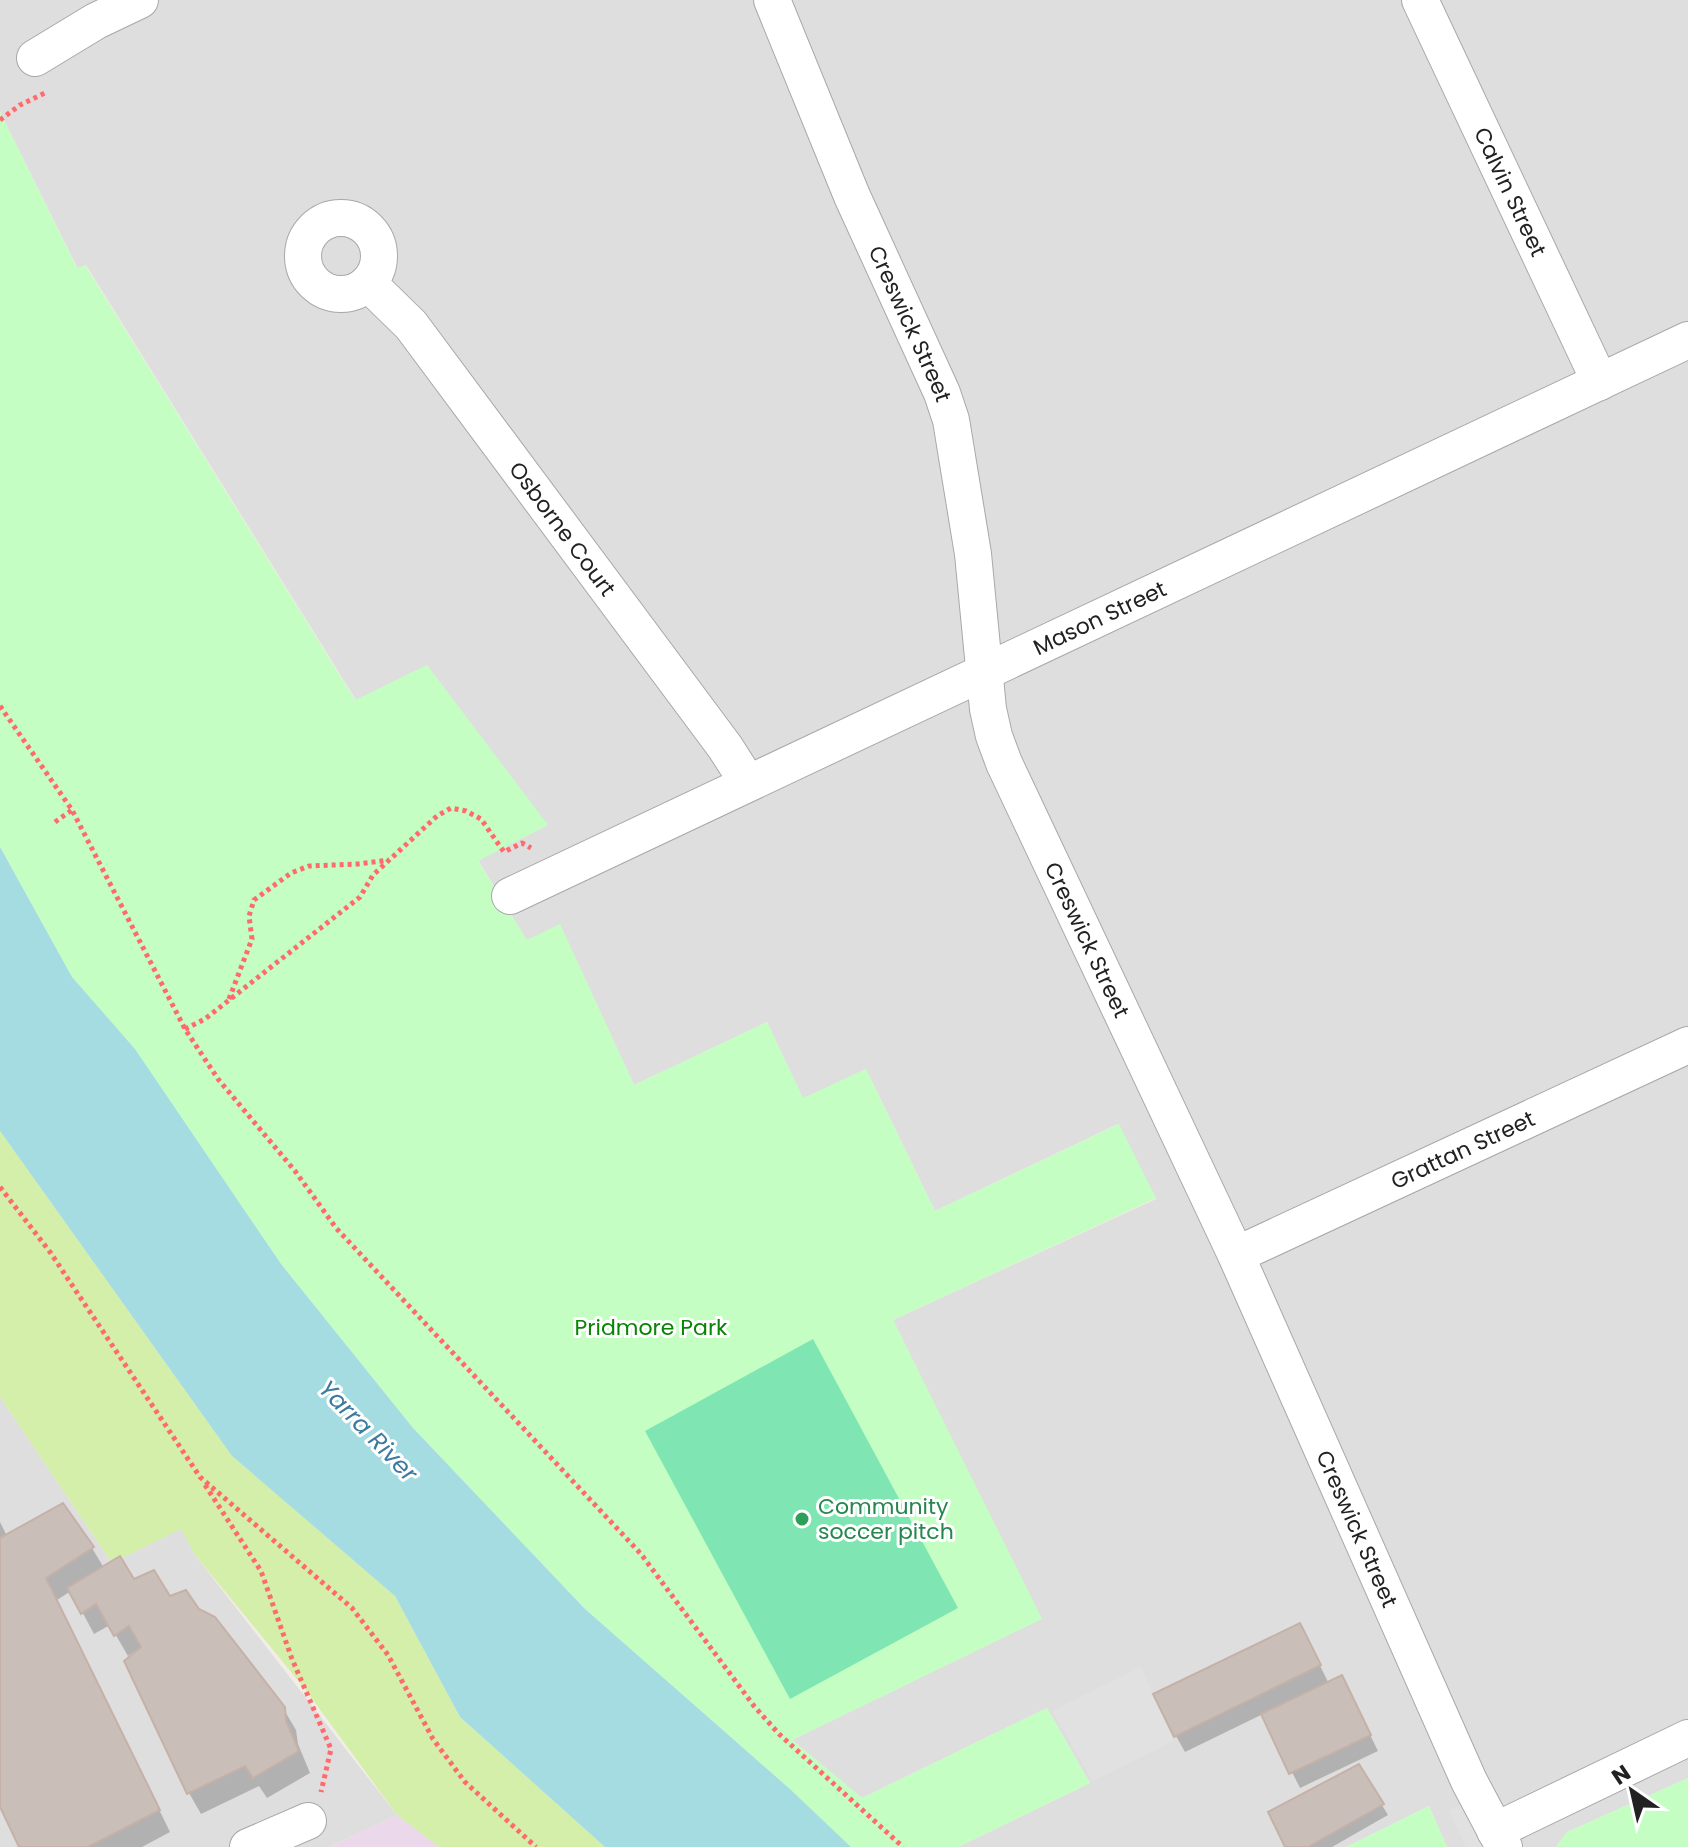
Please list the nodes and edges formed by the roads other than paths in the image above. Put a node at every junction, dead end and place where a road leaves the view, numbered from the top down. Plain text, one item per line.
1 (140, 0) edge
2 (772, 0) edge
3 (1420, 0) edge
4 (35, 58) dead end
5 (368, 283) dead end
6 (1688, 340) edge
7 (1600, 382) junction
8 (984, 670) junction
9 (748, 783) junction
10 (510, 896) dead end
11 (1688, 1045) edge
12 (1236, 1255) junction
13 (1688, 1738) edge
14 (308, 1821) road end
15 (1500, 1839) edge
16 (248, 1847) edge

1 - 4 street
2 - 8 street, Creswick Street
3 - 7 street, Calvin Street
5 - 9 street, Osborne Court
6 - 7 street, Mason Street
7 - 8 street, Mason Street
8 - 9 street, Mason Street
8 - 12 street, Creswick Street
9 - 10 street, Mason Street
11 - 12 street, Grattan Street
12 - 15 street, Creswick Street
13 - 15 street
14 - 16 street

